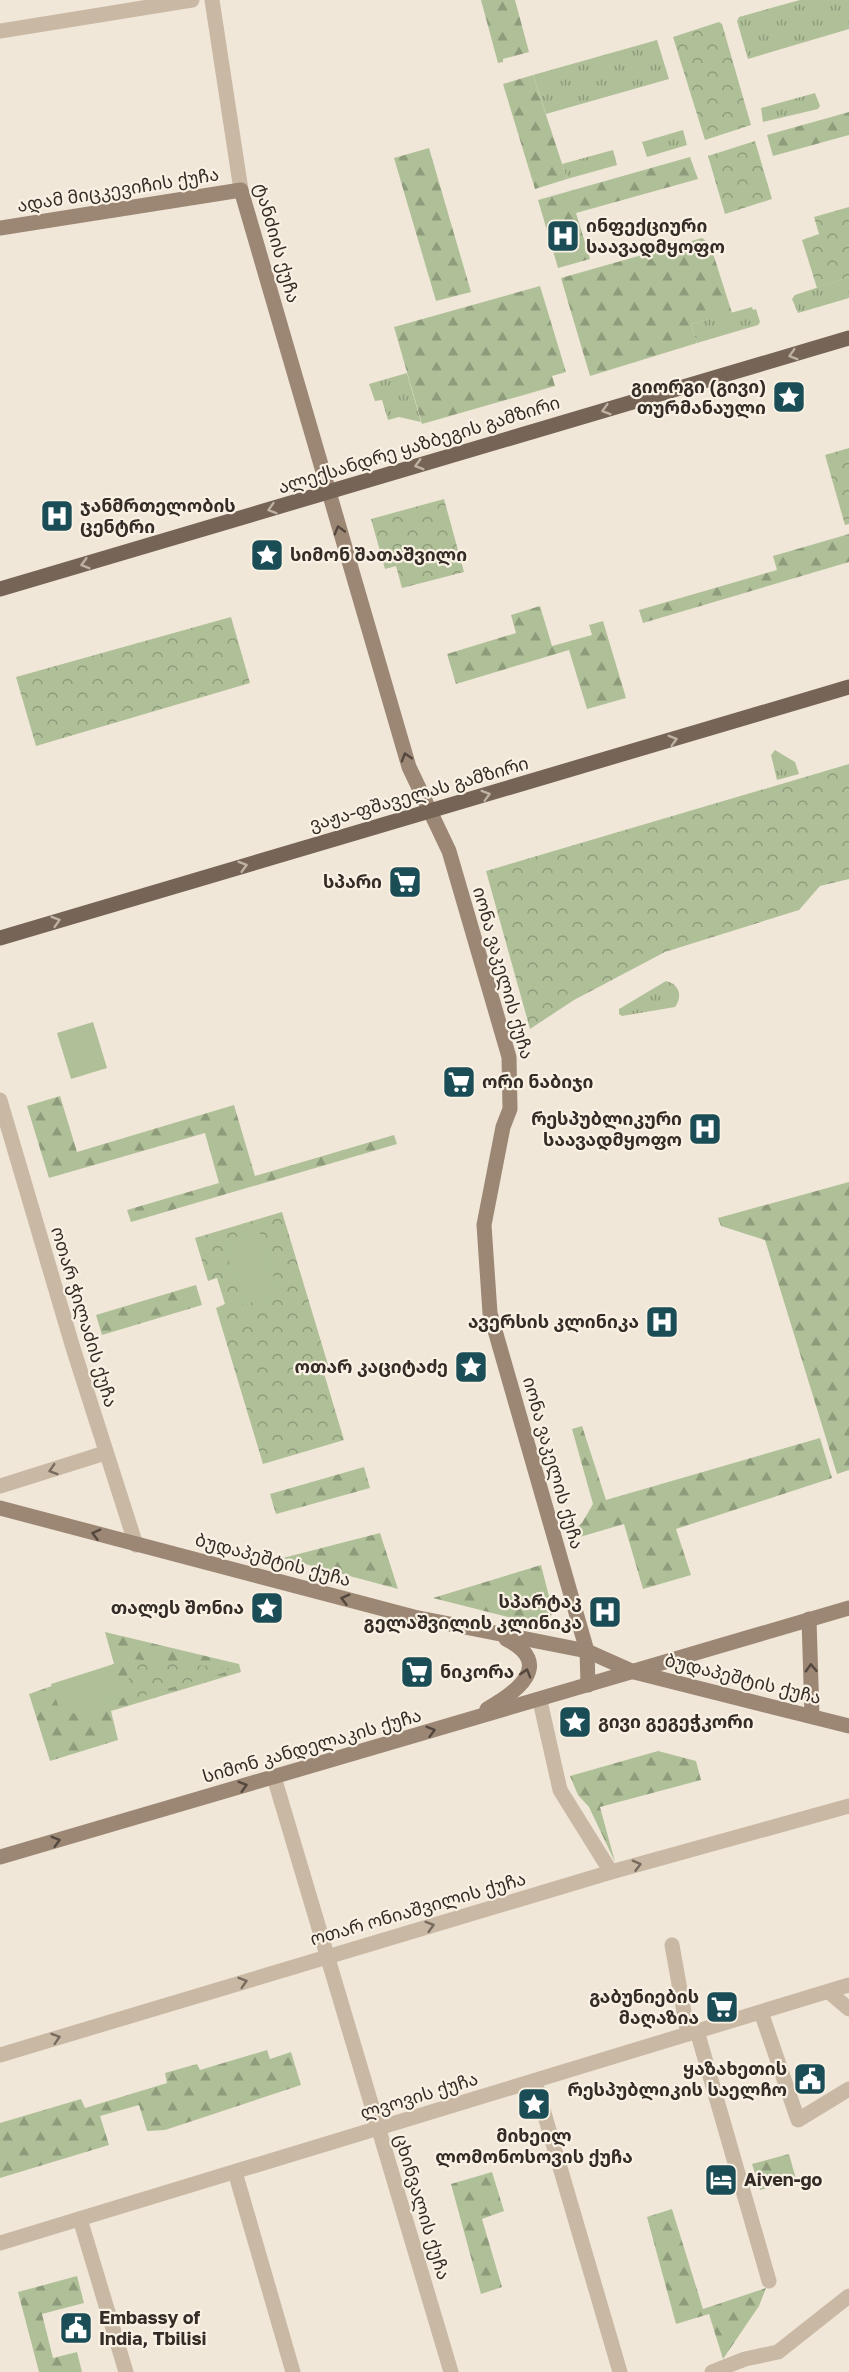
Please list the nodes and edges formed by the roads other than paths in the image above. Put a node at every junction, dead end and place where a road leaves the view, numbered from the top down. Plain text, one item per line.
1 (192, 0) edge
2 (212, 0) edge
3 (0, 31) edge
4 (241, 190) junction
5 (0, 228) edge
6 (849, 338) edge
7 (328, 492) junction
8 (0, 589) edge
9 (849, 687) edge
10 (429, 811) junction
11 (0, 938) edge
12 (0, 1100) edge
13 (105, 1454) junction
14 (0, 1486) edge
15 (0, 1508) edge
16 (136, 1545) junction
17 (849, 1608) edge
18 (809, 1620) junction
19 (498, 1635) junction
20 (587, 1651) junction
21 (634, 1672) junction
22 (588, 1685) junction
23 (540, 1701) junction
24 (812, 1716) junction
25 (466, 1721) junction
26 (849, 1726) edge
27 (274, 1777) junction
28 (849, 1806) edge
29 (0, 1857) edge
30 (611, 1872) junction
31 (672, 1945) dead end
32 (328, 1956) junction
33 (849, 1985) edge
34 (829, 1992) junction
35 (849, 2009) edge
36 (762, 2012) junction
37 (692, 2033) junction
38 (0, 2055) edge
39 (535, 2082) junction
40 (849, 2089) edge
41 (379, 2128) junction
42 (235, 2172) junction
43 (80, 2219) junction
44 (0, 2243) edge
45 (769, 2281) dead end
46 (849, 2296) edge
47 (126, 2372) edge
48 (293, 2372) edge
49 (451, 2372) edge
50 (620, 2372) edge
51 (712, 2372) edge

1 - 3 street
2 - 4 street, ტანძიის ქუჩა
4 - 5 main road, ადამ მიცკევიჩის ქუჩა
4 - 7 main road, ტანძიის ქუჩა
6 -> 7 main road, ალექსანდრე ყაზბეგის გამზირი
7 -> 8 main road, ალექსანდრე ყაზბეგის გამზირი
10 -> 7 main road, იონა ვაკელის ქუჩა
10 -> 9 main road, ვაჟა-ფშაველას გამზირი
11 -> 10 main road, ვაჟა-ფშაველას გამზირი
10 - 20 main road, იონა ვაკელის ქუჩა
12 - 13 street, ოთარ ჭილაძის ქუჩა
13 -> 14 street
13 - 16 street, ოთარ ჭილაძის ქუჩა
16 -> 15 main road, ბუდაპეშტის ქუჩა
19 -> 16 main road, ბუდაპეშტის ქუჩა
17 - 18 main road, სიმონ კანდელაკის ქუჩა
18 - 21 main road, სიმონ კანდელაკის ქუჩა
24 -> 18 main road
19 - 20 main road, ბუდაპეშტის ქუჩა
25 -> 19 main road
20 - 21 main road, ბუდაპეშტის ქუჩა
20 - 22 main road, იონა ვაკელის ქუჩა
21 - 22 main road, სიმონ კანდელაკის ქუჩა
21 - 24 main road, ბუდაპეშტის ქუჩა
22 - 23 main road, სიმონ კანდელაკის ქუჩა
23 - 25 main road, სიმონ კანდელაკის ქუჩა
23 - 30 street
24 - 26 main road, ბუდაპეშტის ქუჩა
27 -> 25 main road, სიმონ კანდელაკის ქუჩა
29 -> 27 main road, სიმონ კანდელაკის ქუჩა
27 - 32 street, ცხინვალის ქუჩა
30 -> 28 street, ოთარ ონიაშვილის ქუჩა
32 -> 30 street, ოთარ ონიაშვილის ქუჩა
31 - 37 street
38 -> 32 street, ოთარ ონიაშვილის ქუჩა
32 - 41 street, ცხინვალის ქუჩა
33 - 34 street, ლვოვის ქუჩა
34 - 35 street
34 - 36 street, ლვოვის ქუჩა
36 - 37 street, ლვოვის ქუჩა
36 - 40 street
37 - 39 street, ლვოვის ქუჩა
37 - 45 street
39 - 41 street, ლვოვის ქუჩა
39 - 50 street
41 - 42 street, ლვოვის ქუჩა
41 - 49 street, ცხინვალის ქუჩა
42 - 43 street, ლვოვის ქუჩა
42 - 48 street
43 - 44 street, ლვოვის ქუჩა
43 - 47 street
46 - 51 street

